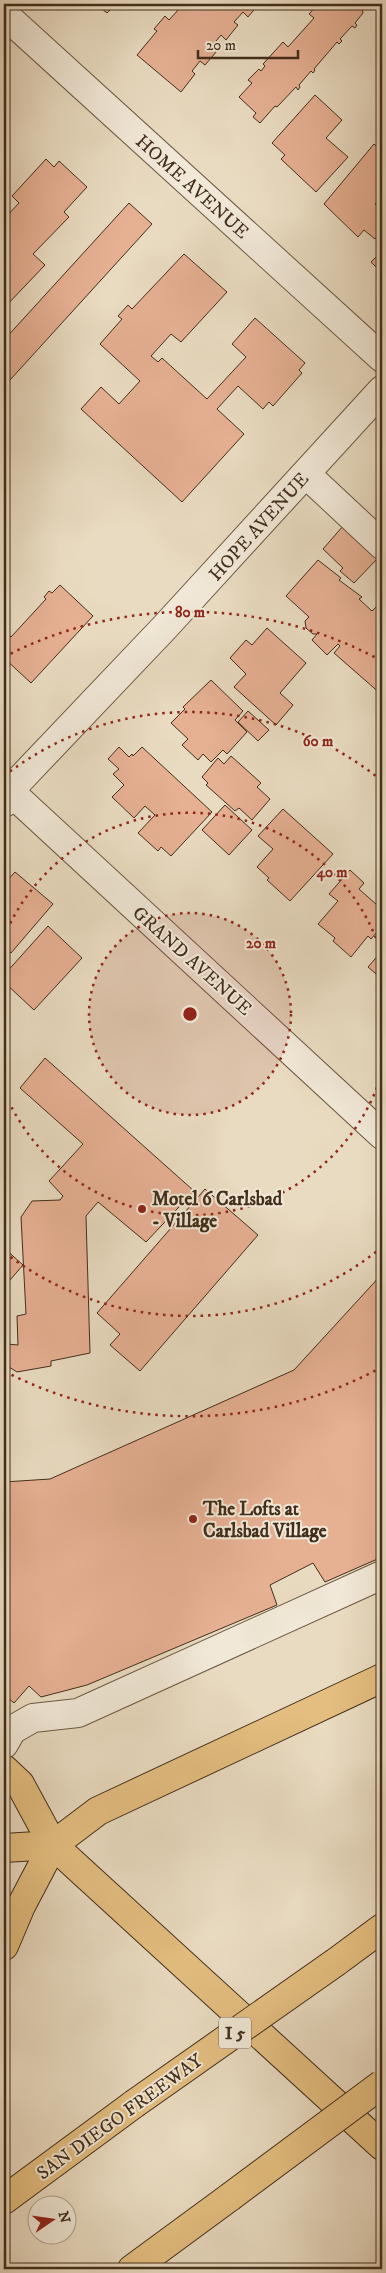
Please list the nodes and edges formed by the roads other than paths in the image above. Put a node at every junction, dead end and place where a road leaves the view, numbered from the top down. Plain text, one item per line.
1 (4, 14) edge
2 (382, 358) edge
3 (382, 390) edge
4 (306, 474) junction
5 (382, 545) edge
6 (6, 793) edge
7 (382, 1134) edge
8 (382, 1575) edge
9 (382, 1678) edge
10 (4, 1744) edge
11 (4, 1769) edge
12 (53, 1845) junction
13 (4, 1848) edge
14 (382, 1928) edge
15 (4, 1946) edge
16 (382, 2084) edge
17 (382, 2146) edge
18 (4, 2200) edge
19 (132, 2269) edge

1 - 2 street, HOME AVENUE
3 - 4 street, HOPE AVENUE
4 - 5 street
4 - 6 street, HOPE AVENUE
6 - 7 street, GRAND AVENUE
8 - 10 street
9 - 12 main road
11 - 12 main road
12 - 13 main road
12 - 15 main road
12 - 17 main road
14 - 18 main road, SAN DIEGO FREEWAY / I 5, bridge
16 - 19 main road, bridge

